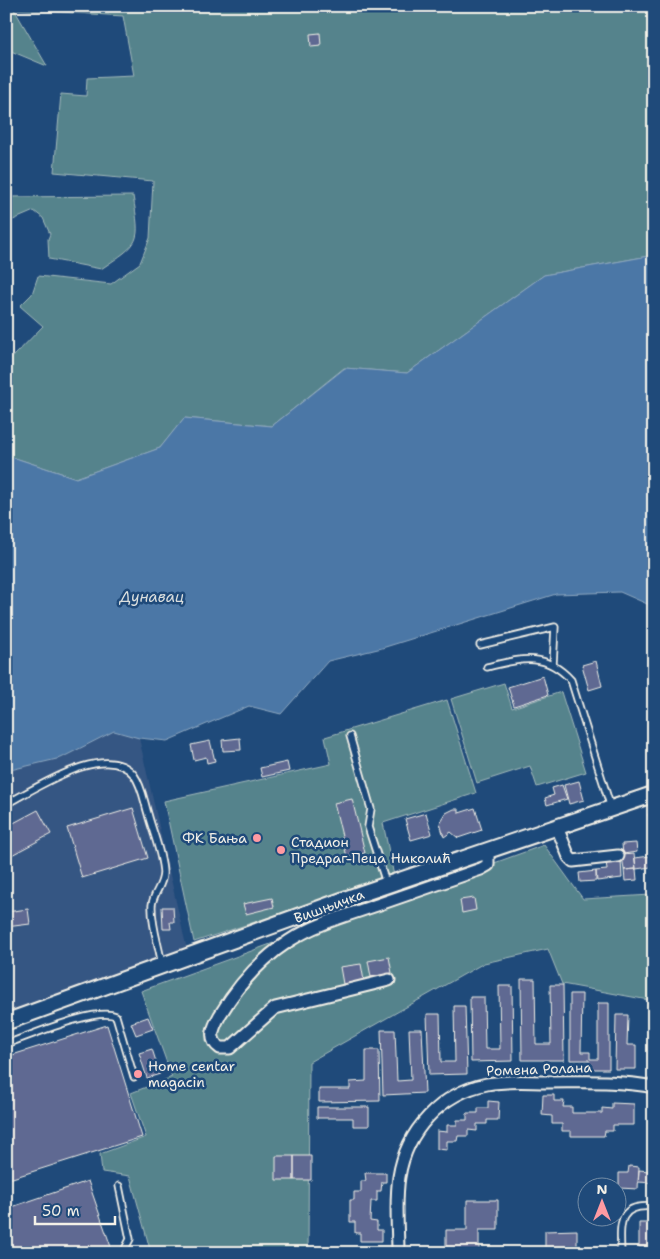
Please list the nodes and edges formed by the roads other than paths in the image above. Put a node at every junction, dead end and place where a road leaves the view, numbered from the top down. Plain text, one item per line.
1 (480, 645) dead end
2 (553, 665) junction
3 (487, 668) dead end
4 (350, 736) dead end
5 (654, 794) edge
6 (6, 804) edge
7 (611, 809) junction
8 (557, 827) junction
9 (488, 851) junction
10 (618, 856) dead end
11 (387, 885) junction
12 (163, 967) junction
13 (390, 980) dead end
14 (6, 1022) edge
15 (6, 1044) edge
16 (134, 1077) dead end
17 (654, 1087) edge
18 (120, 1186) dead end
19 (654, 1207) edge
20 (123, 1253) edge
21 (398, 1253) edge
22 (621, 1253) edge

1 - 2 lane
2 - 3 lane
2 - 7 lane
4 - 11 lane
5 - 7 street, Вишњичка
6 - 12 lane
7 - 8 street, Вишњичка
8 - 9 street, Вишњичка
8 - 10 street
9 - 11 street, Вишњичка
9 - 13 street
11 - 12 street, Вишњичка
12 - 14 street, Вишњичка
15 - 16 lane
17 - 21 street, Ромена Ролана
18 - 20 lane
19 - 22 lane

